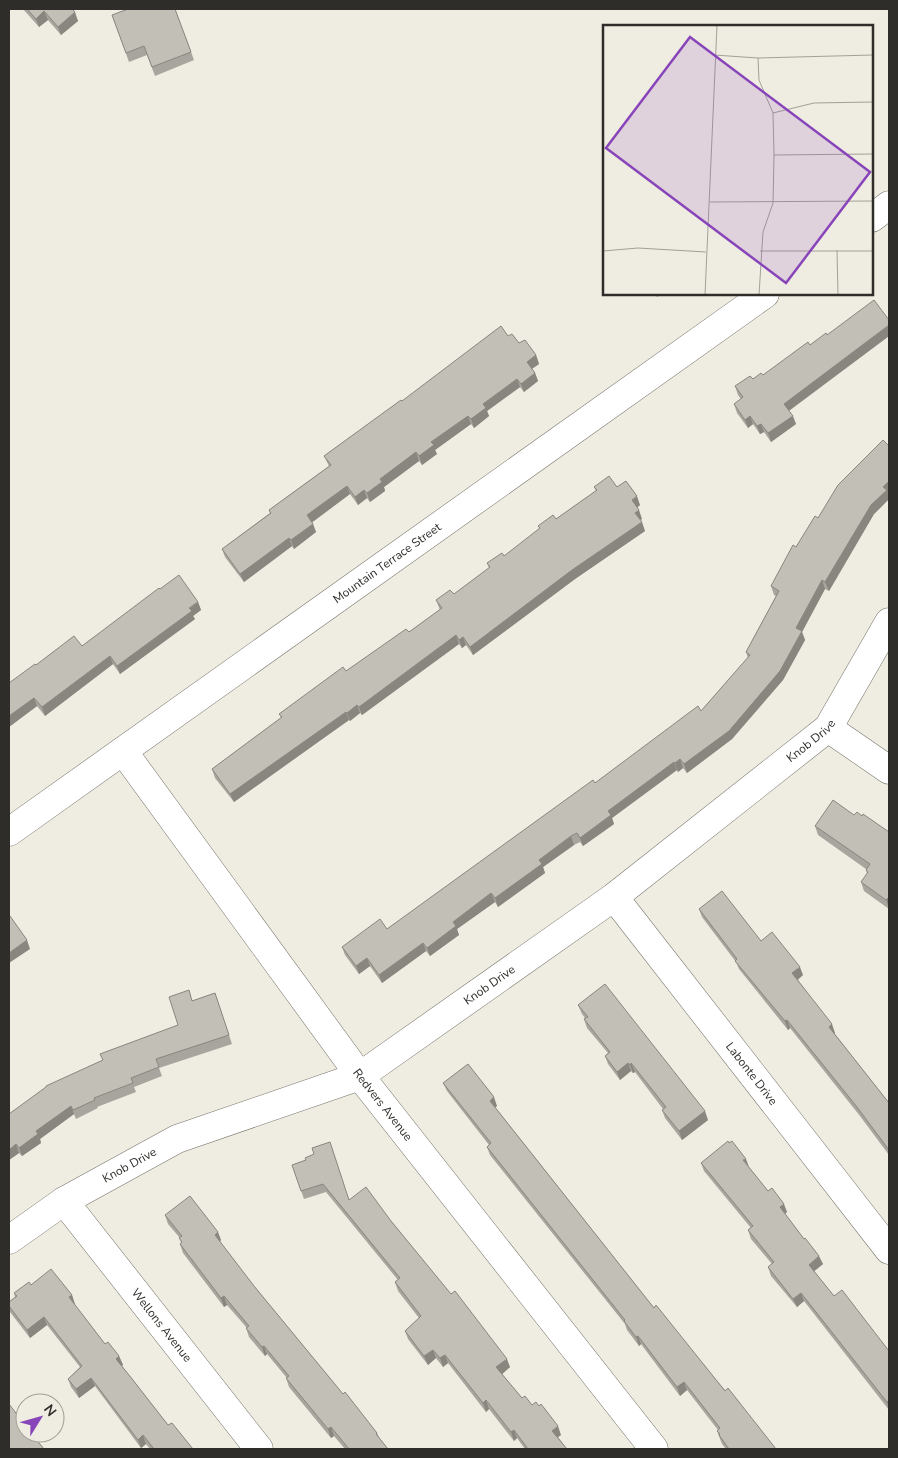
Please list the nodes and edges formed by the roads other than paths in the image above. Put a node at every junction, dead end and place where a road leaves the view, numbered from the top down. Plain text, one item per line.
1 (889, 205) edge
2 (873, 217) edge
3 (764, 295) edge
4 (889, 622) edge
5 (828, 728) junction
6 (123, 751) junction
7 (889, 770) edge
8 (9, 832) edge
9 (614, 897) junction
10 (360, 1076) junction
11 (64, 1201) junction
12 (9, 1240) edge
13 (889, 1250) edge
14 (259, 1449) edge
15 (654, 1449) edge

1 - 2 street
3 - 6 street, Mountain Terrace Street
4 - 5 street, Knob Drive
5 - 7 street
5 - 9 street, Knob Drive
6 - 8 street, Mountain Terrace Street
6 - 10 street, Redvers Avenue
9 - 10 street, Knob Drive
9 - 13 street, Labonte Drive
10 - 11 street, Knob Drive
10 - 15 street, Redvers Avenue
11 - 12 street, Knob Drive
11 - 14 street, Wellons Avenue

